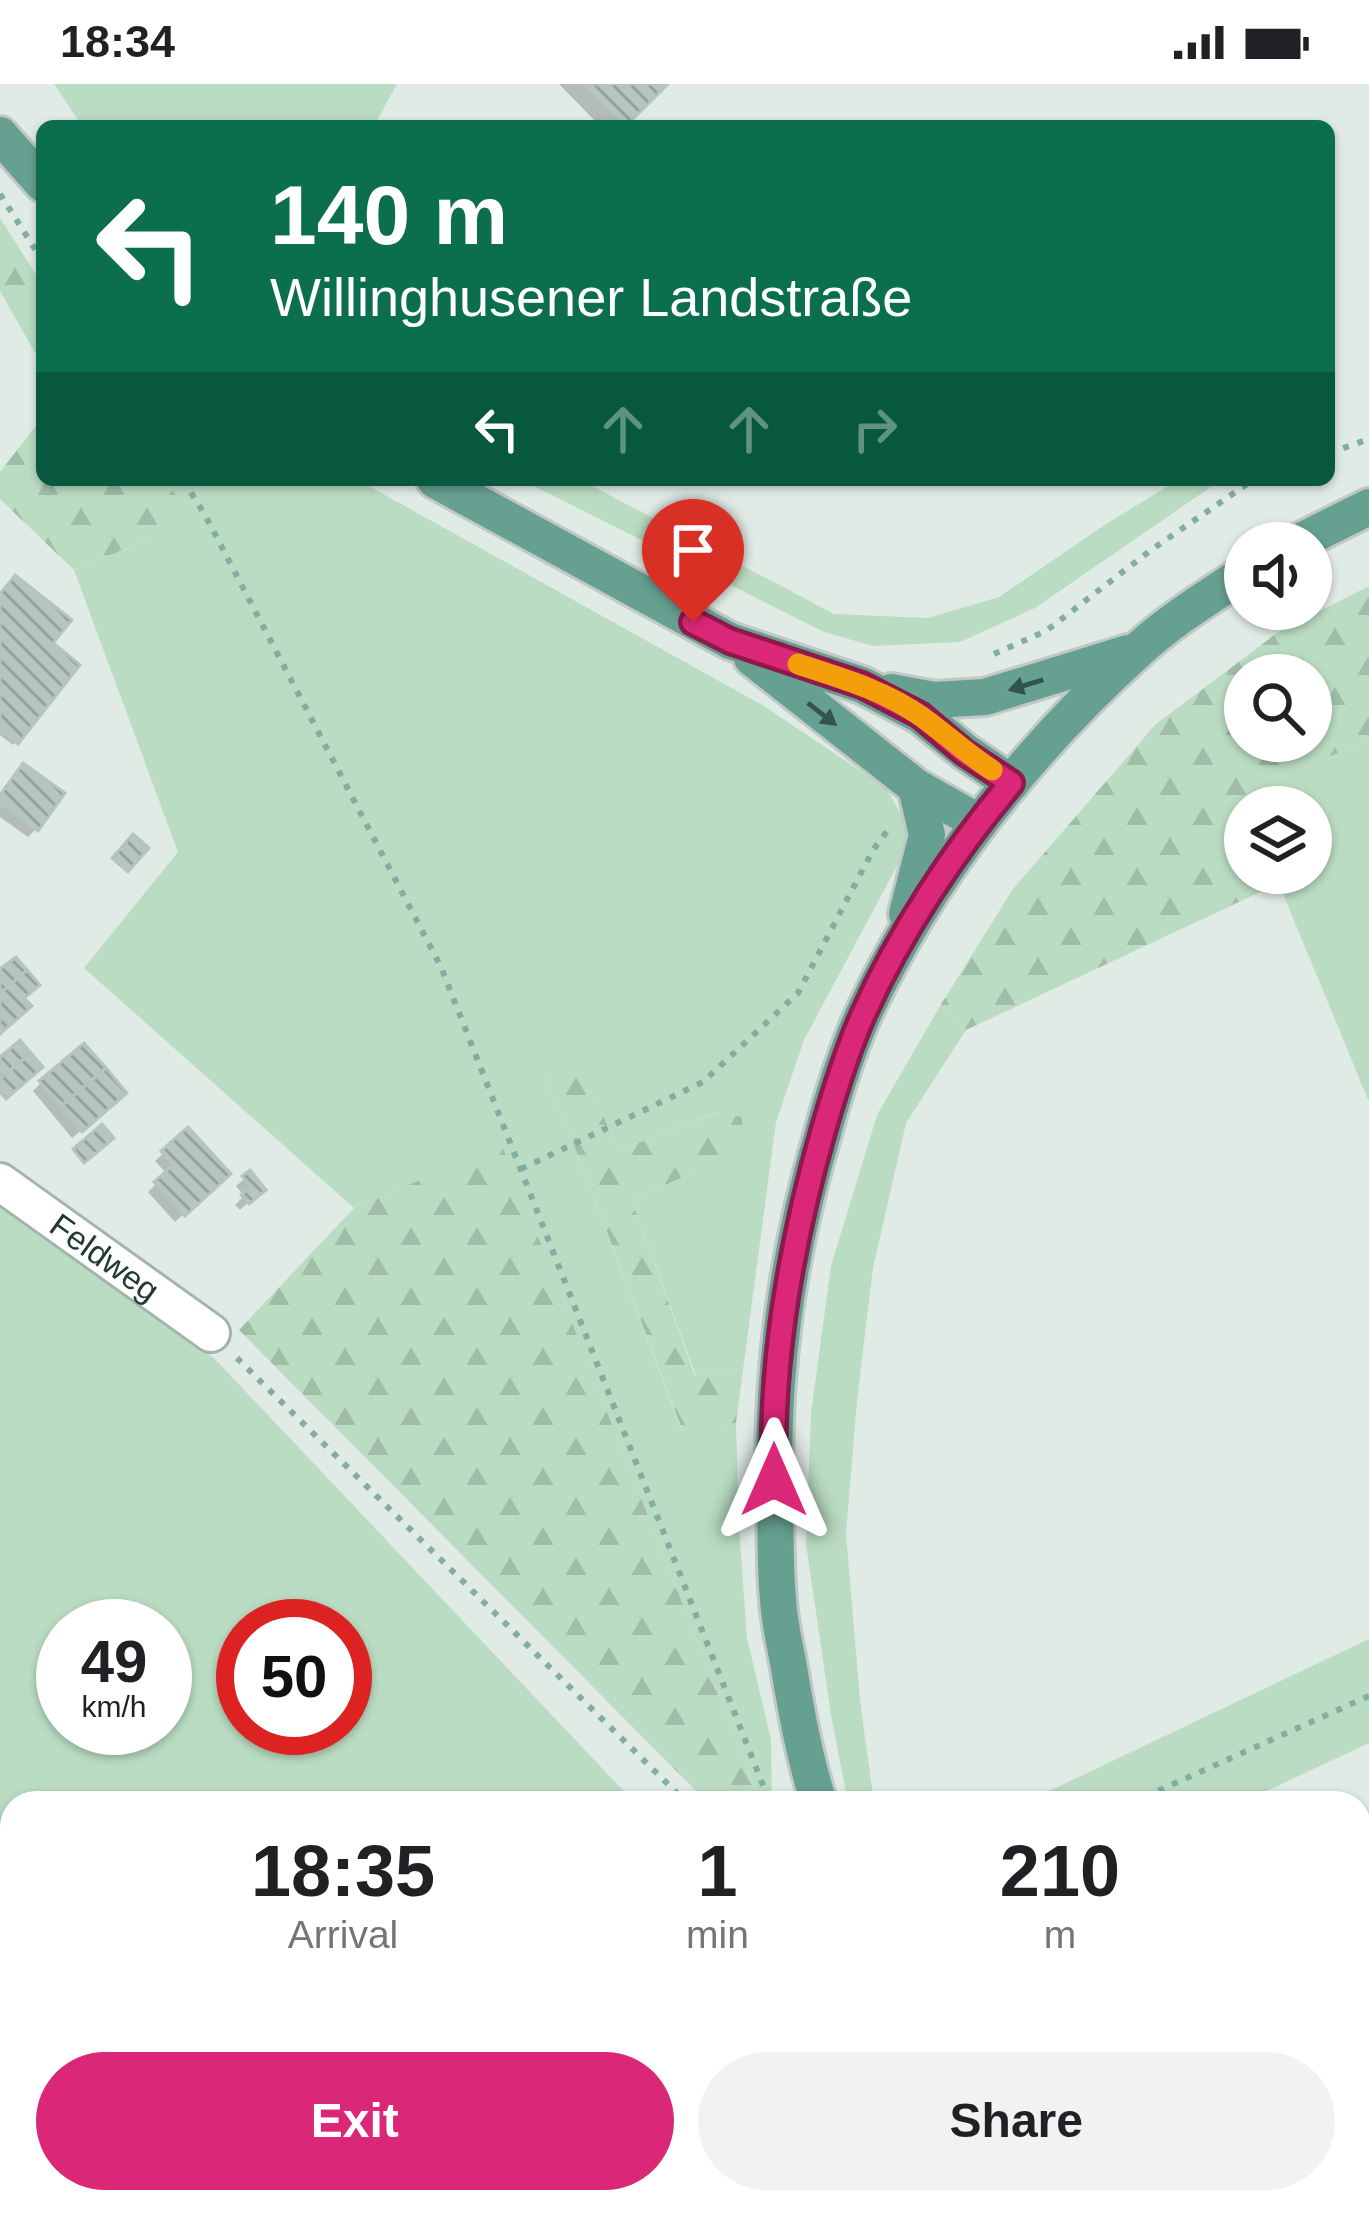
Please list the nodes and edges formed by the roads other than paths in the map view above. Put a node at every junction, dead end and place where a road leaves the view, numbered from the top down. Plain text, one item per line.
1 (0, 135) edge
2 (36, 176) edge
3 (446, 486) edge
4 (1369, 507) edge
5 (1332, 526) edge
6 (1224, 587) edge
7 (730, 641) junction
8 (1138, 650) junction
9 (862, 685) junction
10 (916, 787) junction
11 (994, 802) junction
12 (899, 946) junction
13 (0, 1181) edge
14 (212, 1333) road end
15 (815, 1791) edge

1 - 2 main road
3 - 7 main road
4 - 5 main road
6 - 8 main road
7 - 9 main road
7 -> 10 main road
8 -> 9 main road
8 - 11 main road
9 - 11 main road
10 - 11 main road
10 - 12 main road
11 - 12 main road
12 - 15 main road
13 - 14 street, Feldweg

